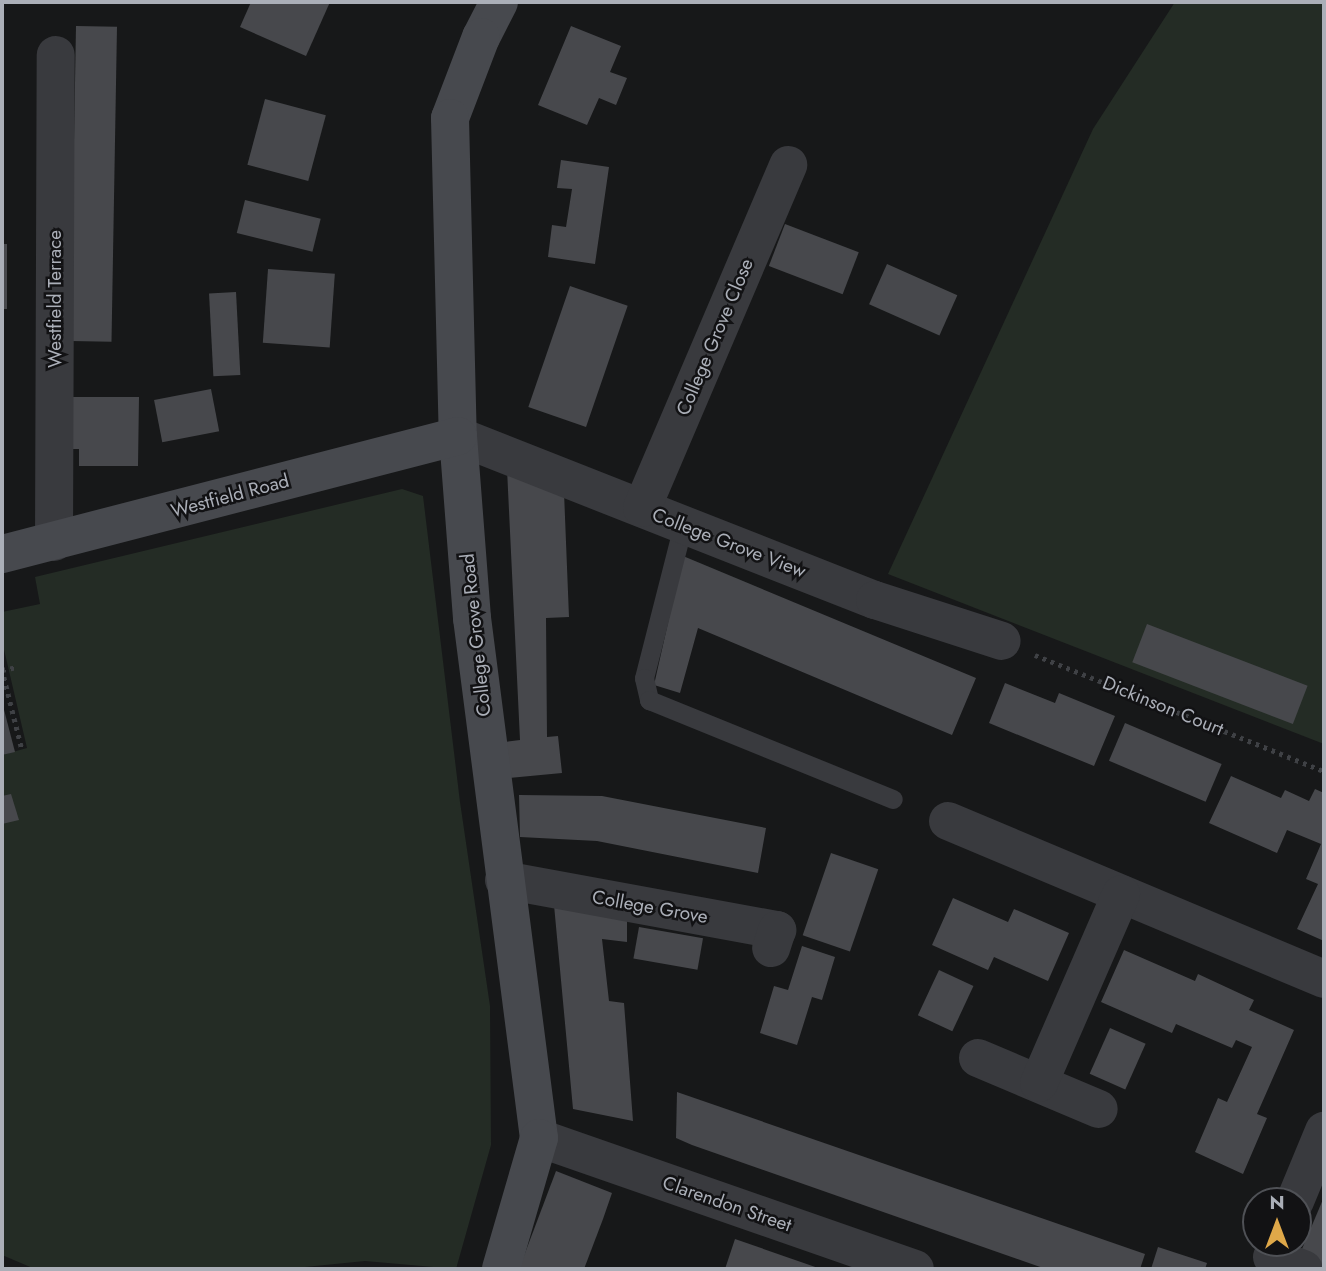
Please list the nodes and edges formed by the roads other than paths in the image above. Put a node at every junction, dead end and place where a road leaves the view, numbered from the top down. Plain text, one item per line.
1 (499, 2) edge
2 (56, 55) dead end
3 (788, 165) dead end
4 (458, 436) junction
5 (642, 508) junction
6 (683, 525) junction
7 (54, 542) junction
8 (2, 554) edge
9 (1002, 642) road end
10 (893, 799) dead end
11 (948, 821) dead end
12 (504, 880) junction
13 (1121, 894) junction
14 (771, 948) dead end
15 (1324, 979) edge
16 (978, 1058) dead end
17 (1039, 1083) junction
18 (1099, 1109) dead end
19 (1324, 1130) edge
20 (538, 1139) junction
21 (1301, 1187) edge
22 (501, 1269) edge
23 (915, 1269) edge

1 - 4 street, College Grove Road
2 - 7 street, Westfield Terrace
3 - 5 street, College Grove Close
4 - 5 street, College Grove View
4 - 7 street, Westfield Road
4 - 12 street, College Grove Road
5 - 6 street, College Grove View
6 - 9 street, College Grove View
6 - 10 lane
7 - 8 street, Westfield Road
11 - 13 street
12 - 14 street, College Grove
12 - 20 street, College Grove Road
13 - 15 street
13 - 17 street
16 - 17 street
17 - 18 street
19 - 21 street
20 - 22 street, College Grove Road
20 - 23 street, Clarendon Street

